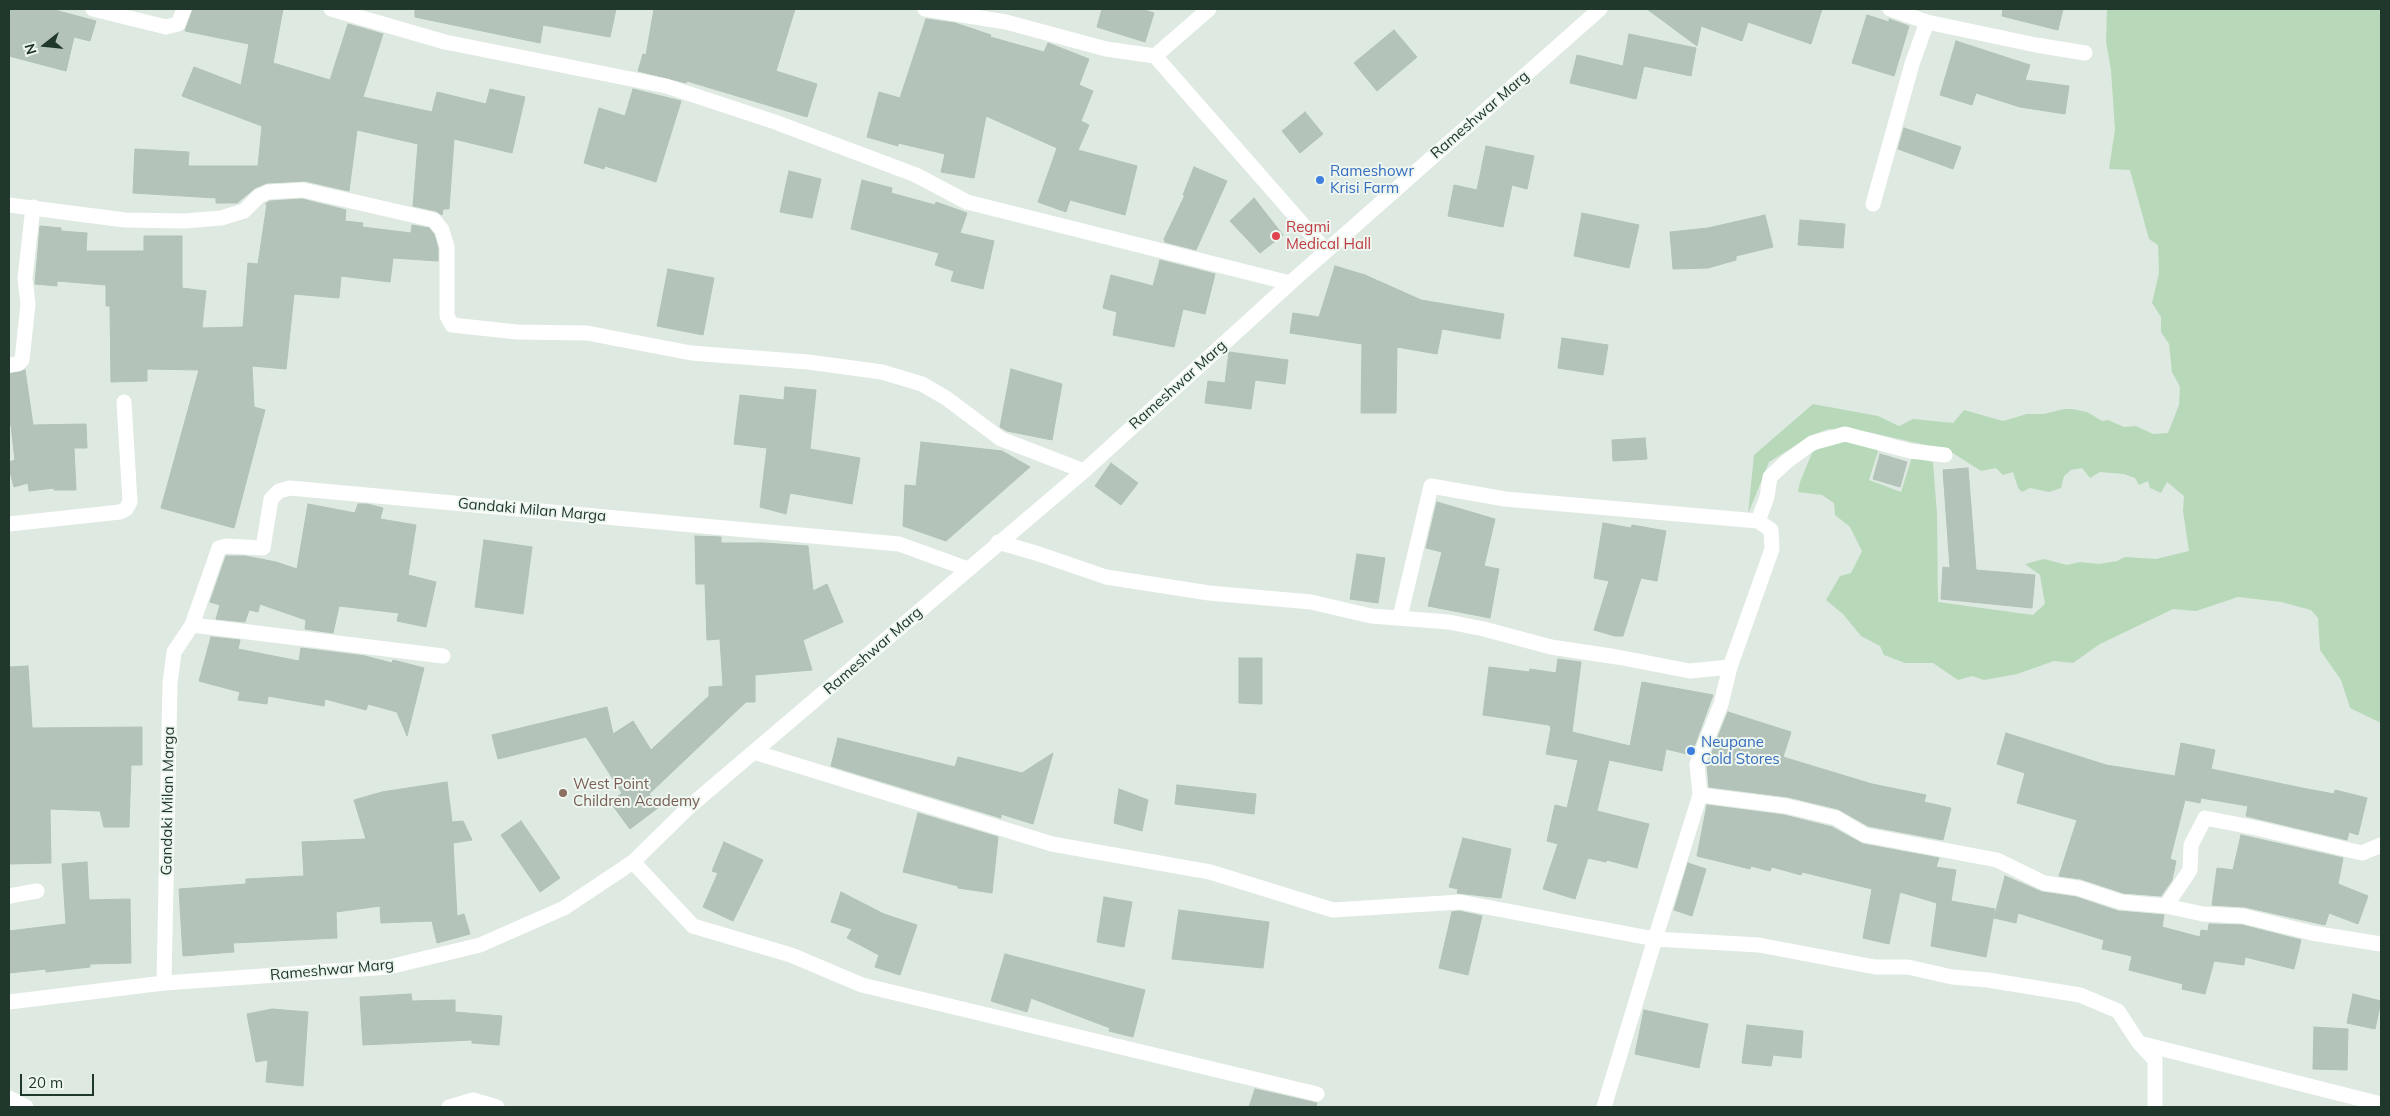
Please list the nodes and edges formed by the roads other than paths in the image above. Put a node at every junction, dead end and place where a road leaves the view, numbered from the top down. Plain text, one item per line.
1 (93, 9) edge
2 (184, 9) edge
3 (331, 9) edge
4 (925, 9) edge
5 (1209, 9) edge
6 (1600, 9) edge
7 (1890, 9) edge
8 (1927, 22) junction
9 (2085, 53) dead end
10 (1155, 56) junction
11 (1873, 204) dead end
12 (9, 205) edge
13 (33, 207) junction
14 (1326, 251) junction
15 (1290, 283) junction
16 (9, 365) edge
17 (124, 402) dead end
18 (1945, 455) dead end
19 (1084, 471) junction
20 (1758, 521) junction
21 (9, 524) edge
22 (998, 542) junction
23 (968, 569) junction
24 (1400, 617) junction
25 (192, 625) junction
26 (443, 656) dead end
27 (1730, 667) junction
28 (754, 752) junction
29 (1700, 795) junction
30 (2381, 845) edge
31 (633, 862) junction
32 (37, 891) dead end
33 (9, 896) edge
34 (2166, 906) junction
35 (1655, 939) junction
36 (2381, 944) edge
37 (164, 983) junction
38 (9, 1002) edge
39 (2139, 1043) junction
40 (1317, 1094) dead end
41 (9, 1098) edge
42 (2381, 1104) edge
43 (26, 1107) edge
44 (449, 1107) edge
45 (497, 1107) edge
46 (1604, 1107) edge
47 (2155, 1107) edge

1 - 2 street
3 - 15 street
4 - 10 street
5 - 10 street
6 - 14 street, Rameshwar Marg
7 - 8 street
8 - 9 street
8 - 11 street
10 - 14 street
12 - 13 street
13 - 16 street
13 - 19 street
14 - 15 street, Rameshwar Marg
15 - 19 street, Rameshwar Marg
17 - 21 street
18 - 20 street
19 - 22 street, Rameshwar Marg
20 - 24 street
20 - 27 street
22 - 23 street, Rameshwar Marg
22 - 24 street
23 - 25 street, Gandaki Milan Marga
23 - 28 street, Rameshwar Marg
24 - 27 street
25 - 26 street
25 - 37 street, Gandaki Milan Marga
27 - 29 street
28 - 31 street, Rameshwar Marg
28 - 35 street
29 - 34 street
29 - 35 street
30 - 34 street
31 - 37 street, Rameshwar Marg
31 - 40 street
32 - 33 street
34 - 36 street
35 - 39 street
35 - 46 street
37 - 38 street, Rameshwar Marg
39 - 42 street
39 - 47 street
41 - 43 street
44 - 45 street

